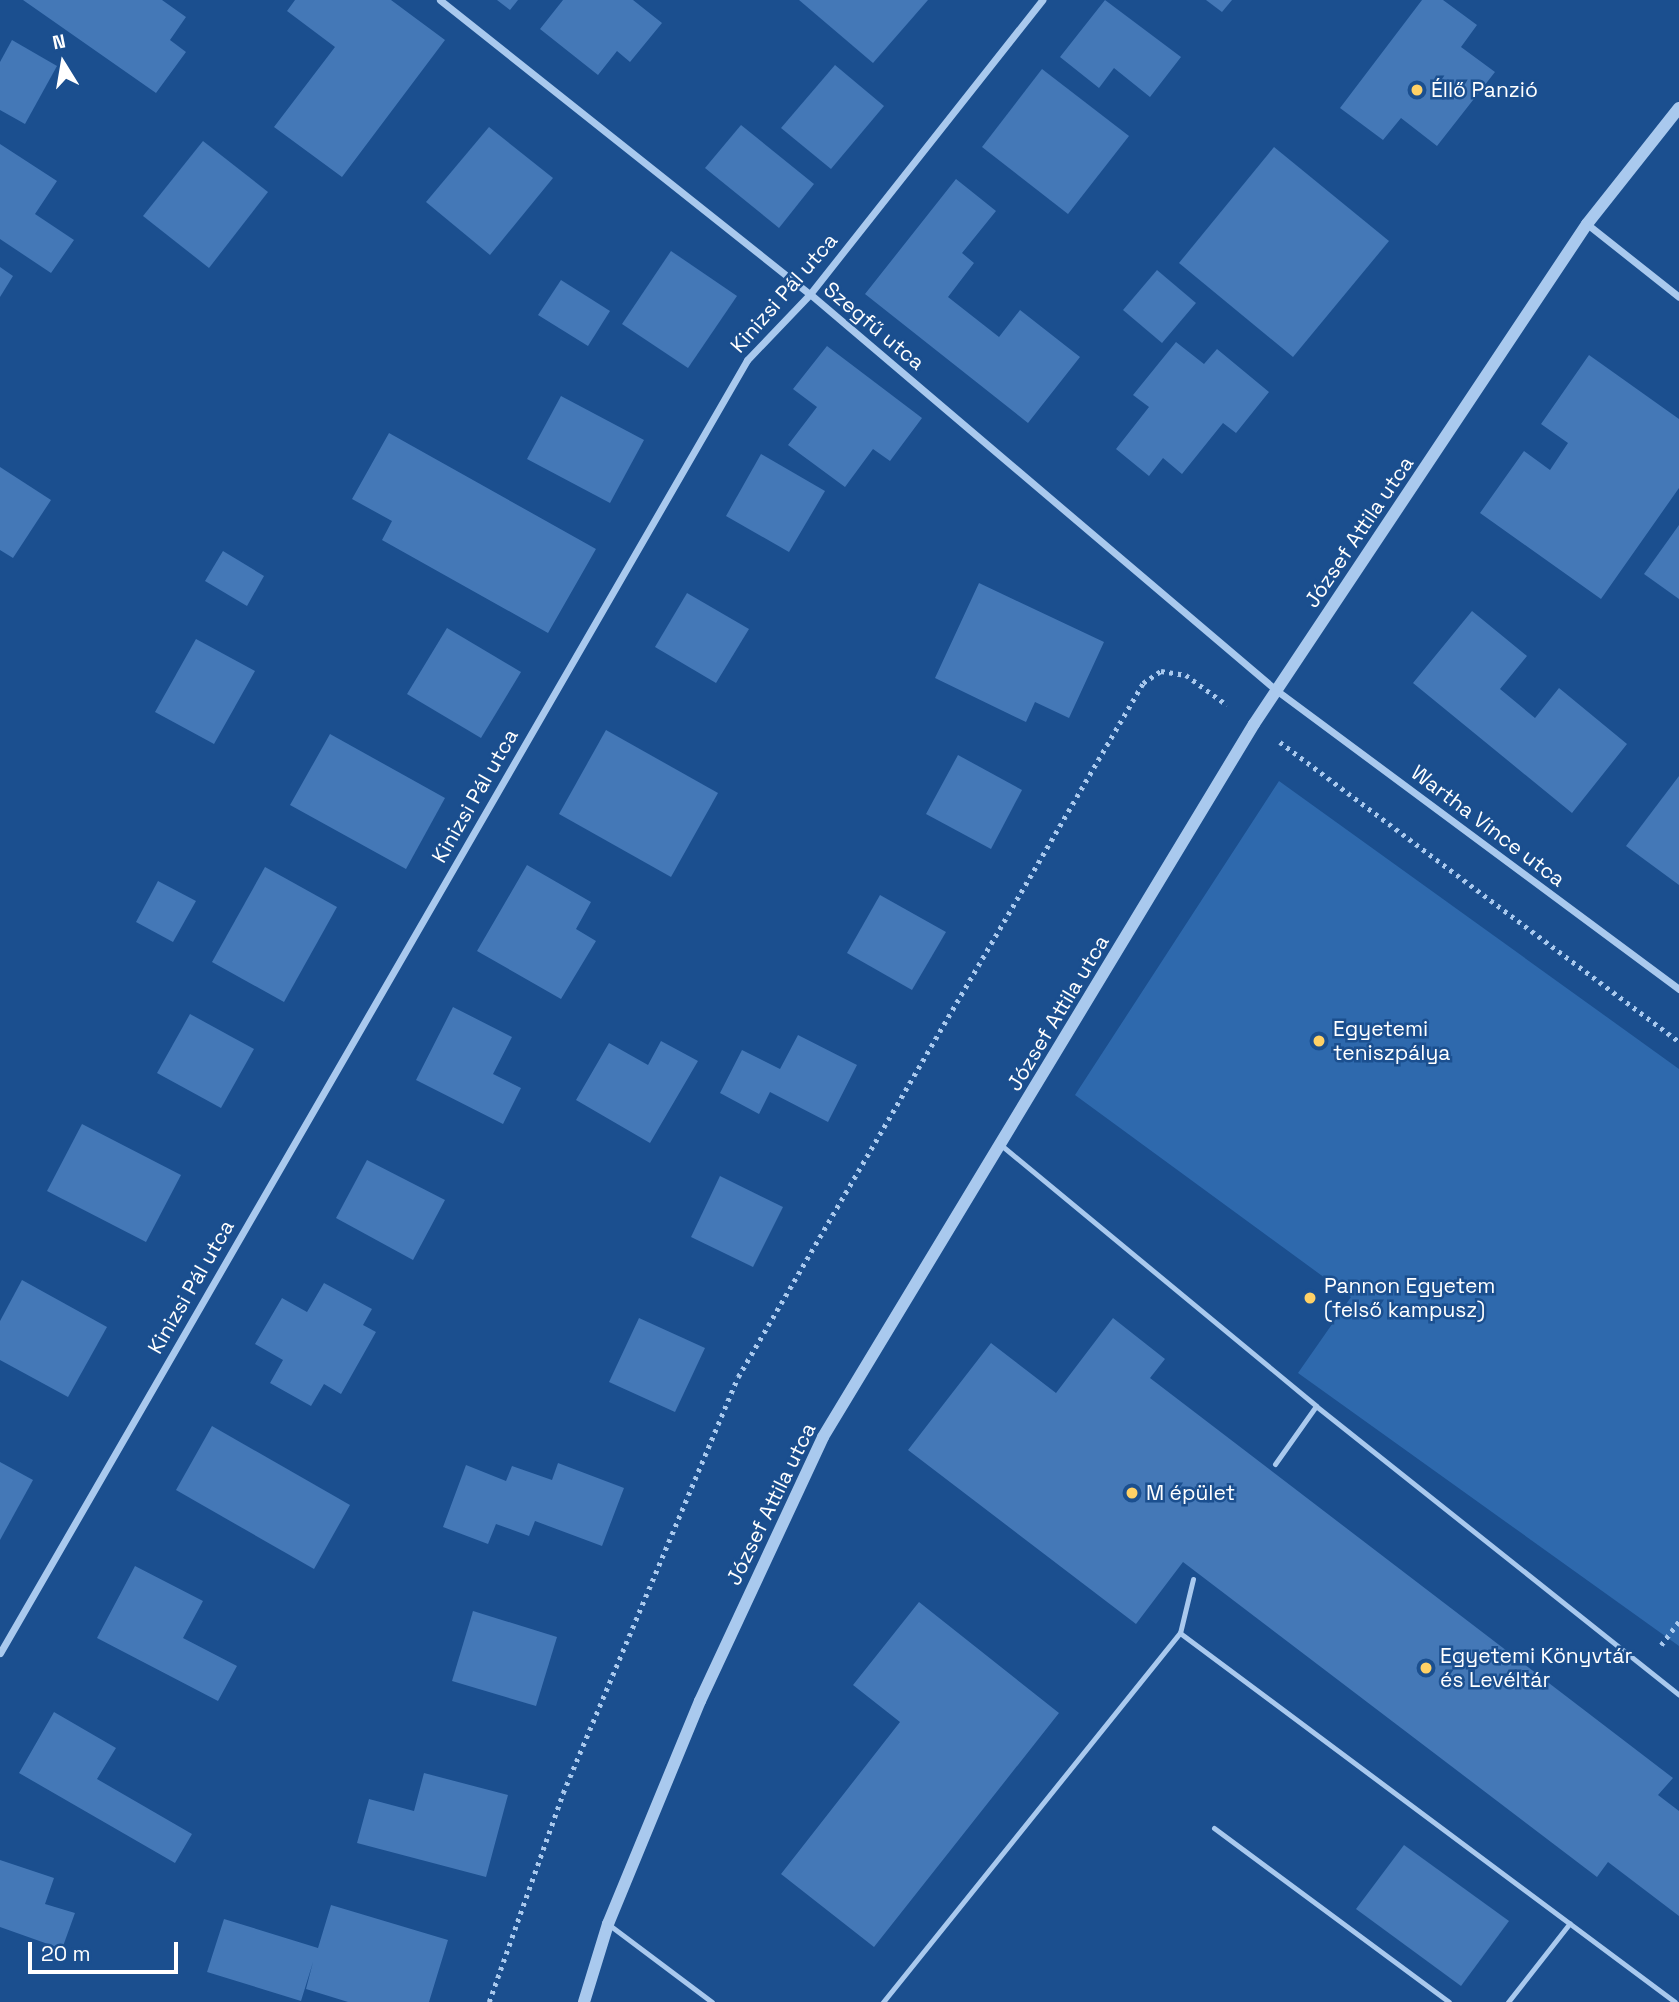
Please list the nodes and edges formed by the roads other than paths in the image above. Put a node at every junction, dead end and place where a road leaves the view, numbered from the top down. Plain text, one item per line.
1 (439, 0) edge
2 (1042, 0) edge
3 (1679, 107) edge
4 (1587, 224) junction
5 (810, 294) junction
6 (1679, 297) edge
7 (1276, 690) junction
8 (1679, 989) edge
9 (1001, 1145) junction
10 (1316, 1406) junction
11 (1275, 1464) dead end
12 (1193, 1579) dead end
13 (1180, 1633) junction
14 (0, 1653) edge
15 (1679, 1695) edge
16 (1214, 1828) dead end
17 (1570, 1923) junction
18 (608, 1924) junction
19 (584, 2002) edge
20 (712, 2002) edge
21 (883, 2002) edge
22 (1449, 2002) edge
23 (1508, 2002) edge
24 (1675, 2002) edge

1 - 5 street, Szegfű utca
2 - 5 street, Kinizsi Pál utca
3 - 4 street, József Attila utca
4 - 6 street
4 - 7 street, József Attila utca
5 - 7 street, Szegfű utca
5 - 14 street, Kinizsi Pál utca
7 - 8 street, Wartha Vince utca
7 - 9 street, József Attila utca
9 - 10 lane
9 - 18 street, József Attila utca
10 - 11 lane
10 - 15 lane
12 - 13 lane
13 - 17 lane
13 - 21 lane
16 - 22 lane
17 - 23 lane
17 - 24 lane
18 - 19 street, József Attila utca
18 - 20 lane

